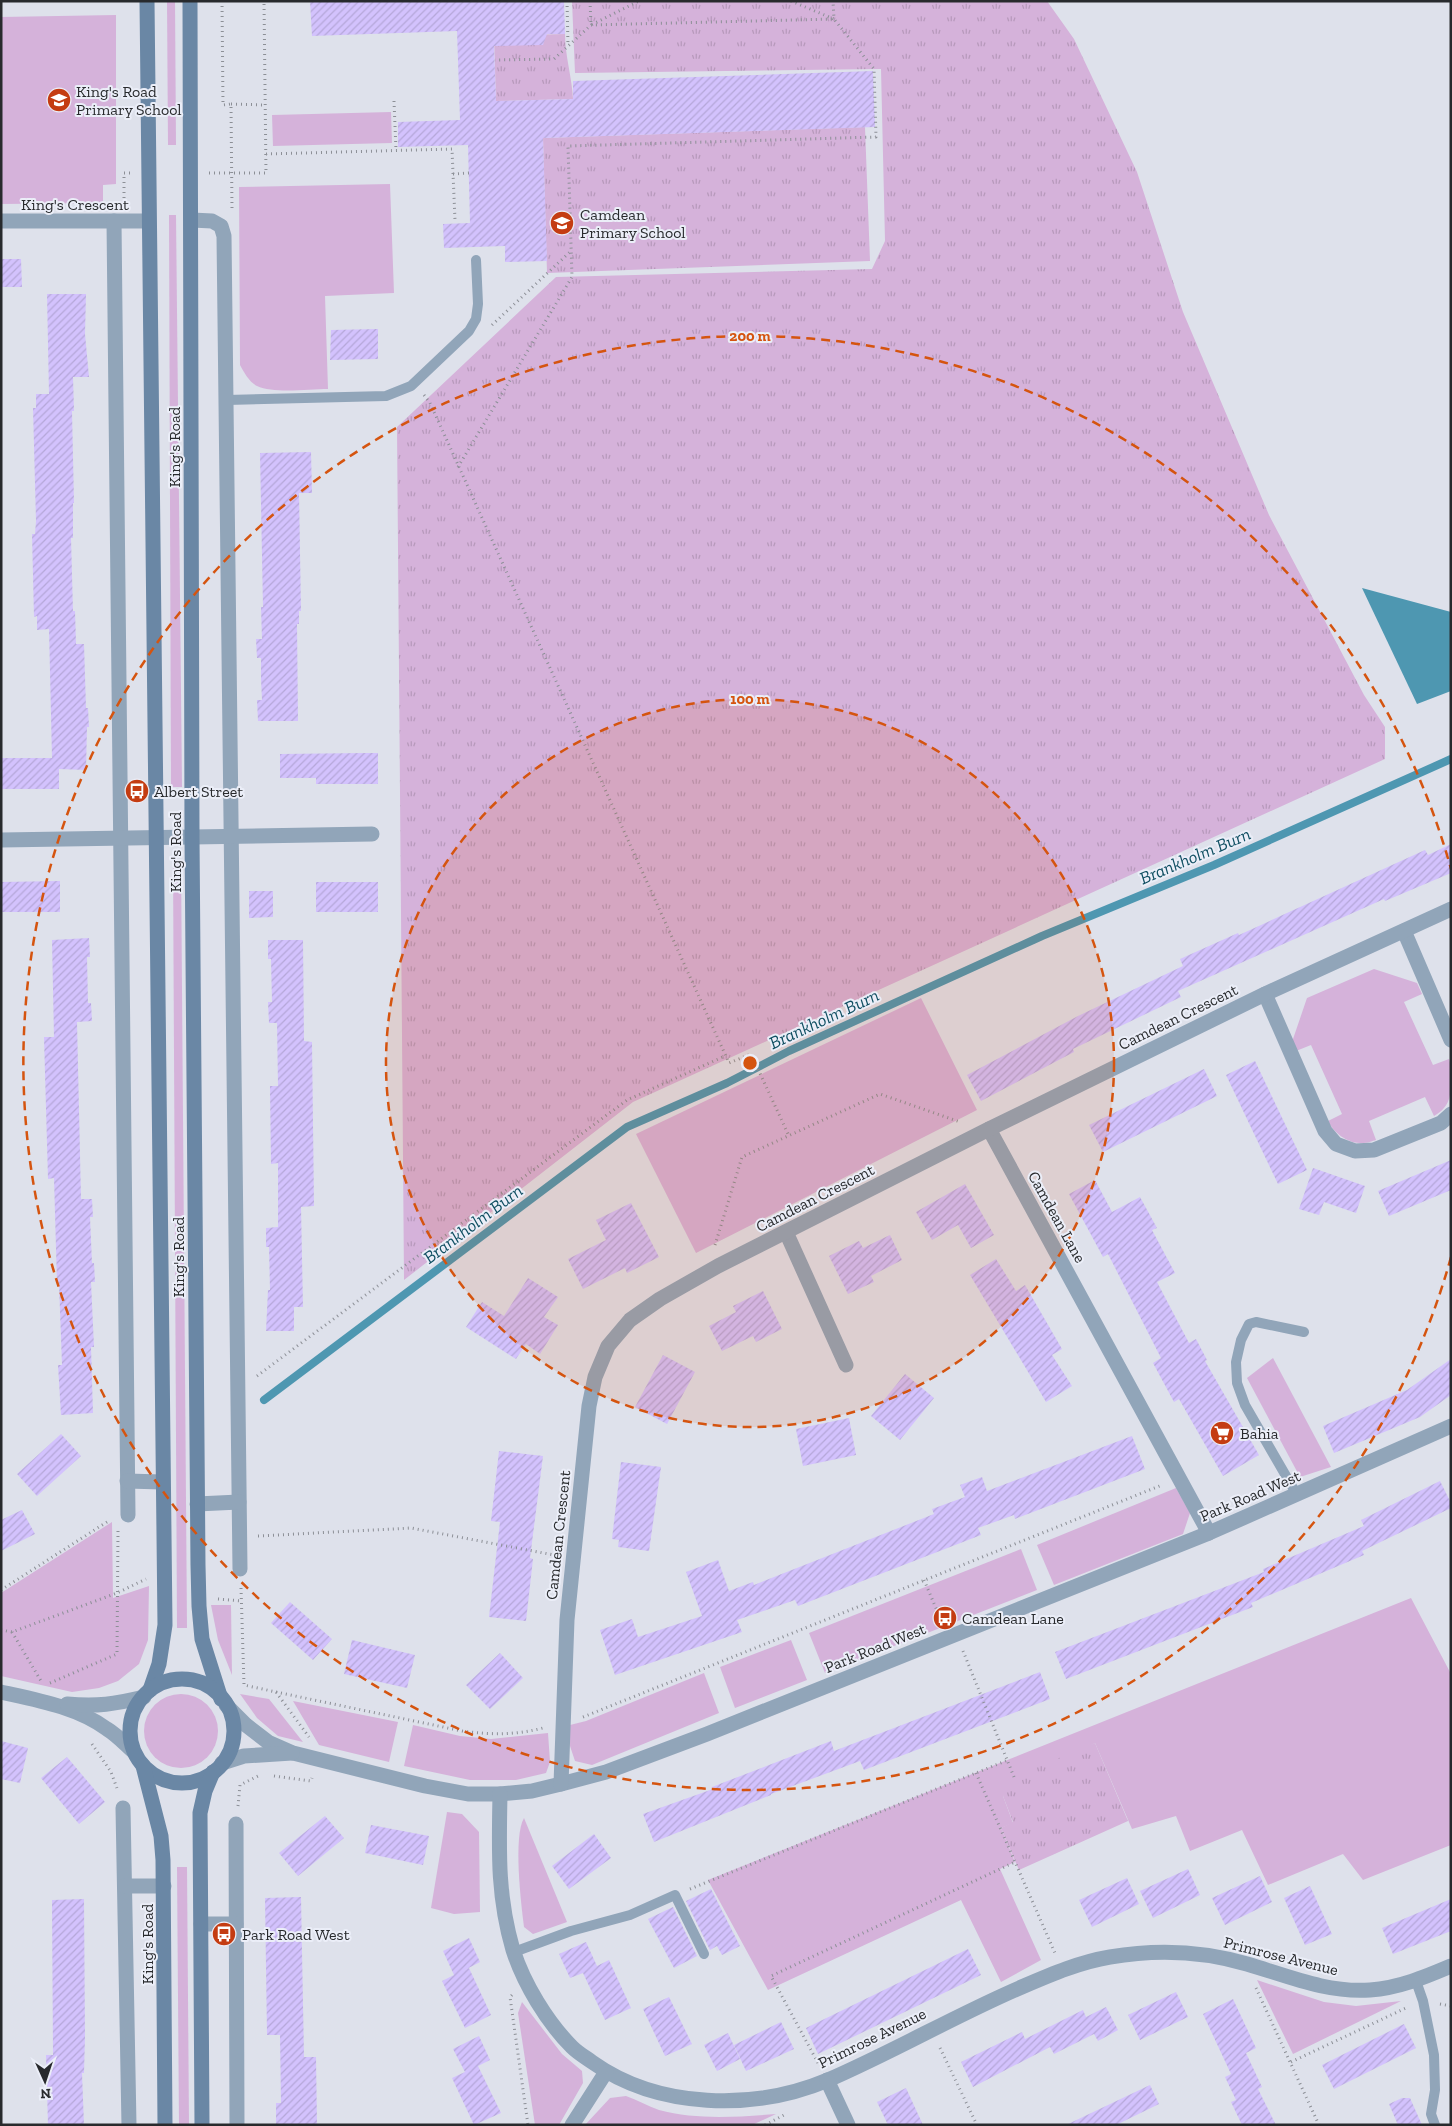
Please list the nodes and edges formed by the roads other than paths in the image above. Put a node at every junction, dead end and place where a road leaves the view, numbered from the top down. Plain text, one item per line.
1 (147, 1) edge
2 (190, 1) edge
3 (192, 220) junction
4 (1, 221) edge
5 (114, 221) junction
6 (148, 221) junction
7 (476, 260) dead end
8 (227, 400) junction
9 (372, 834) dead end
10 (232, 836) junction
11 (192, 837) junction
12 (121, 838) junction
13 (155, 838) junction
14 (1, 840) edge
15 (1451, 909) edge
16 (1404, 931) junction
17 (1265, 994) junction
18 (1451, 1040) edge
19 (1451, 1114) edge
20 (982, 1132) junction
21 (786, 1232) junction
22 (1304, 1332) dead end
23 (846, 1365) dead end
24 (1451, 1426) edge
25 (127, 1481) junction
26 (162, 1482) junction
27 (1297, 1495) junction
28 (239, 1502) junction
29 (197, 1504) junction
30 (123, 1515) road end
31 (1209, 1533) junction
32 (240, 1570) road end
33 (1, 1692) edge
34 (147, 1693) junction
35 (41, 1701) junction
36 (224, 1702) junction
37 (134, 1752) junction
38 (293, 1753) junction
39 (143, 1766) junction
40 (217, 1768) junction
41 (561, 1784) junction
42 (500, 1794) junction
43 (123, 1808) road end
44 (236, 1824) road end
45 (126, 1886) junction
46 (164, 1886) junction
47 (201, 1924) junction
48 (236, 1924) junction
49 (514, 1952) junction
50 (704, 1954) dead end
51 (1451, 1966) edge
52 (1416, 1981) junction
53 (606, 2072) junction
54 (827, 2080) junction
55 (129, 2125) edge
56 (165, 2125) edge
57 (202, 2125) edge
58 (237, 2125) edge
59 (572, 2125) edge
60 (848, 2125) edge
61 (1435, 2125) edge

1 - 6 main road, King's Road
2 - 3 main road, King's Road
3 - 8 street
3 - 11 main road, King's Road
4 - 5 street, King's Crescent
5 - 6 street, King's Crescent
5 - 12 street
6 - 13 main road, King's Road
7 - 8 lane
8 - 10 street
9 - 10 street
10 - 11 street
10 - 28 street
11 - 13 street
11 - 29 main road, King's Road
12 - 13 street
12 - 14 street
12 - 25 street
13 - 26 main road, King's Road
15 - 16 street, Camdean Crescent
16 - 17 street, Camdean Crescent
16 - 18 street
17 - 19 street
17 - 20 street, Camdean Crescent
20 - 21 street, Camdean Crescent
20 - 31 street, Camdean Lane
21 - 23 street
21 - 41 street, Camdean Crescent
22 - 27 lane
24 - 27 street, Park Road West
25 - 26 street
25 - 30 street
26 - 34 main road, King's Road
27 - 31 street, Park Road West
28 - 29 street
28 - 32 street
29 - 36 main road, King's Road
31 - 41 street, Park Road West
33 - 35 street
34 - 35 street
34 - 36 main road
34 - 37 main road, King's Road
35 - 37 street
36 - 38 street, Park Road West
36 - 40 main road, King's Road
37 - 39 main road, King's Road
38 - 40 street, Park Road West
38 - 42 street, Park Road West
39 - 40 main road, King's Road
39 - 46 main road, King's Road
40 - 47 main road, King's Road
41 - 42 street, Park Road West
42 - 49 street, Primrose Avenue
43 - 45 street
44 - 48 street
45 - 46 street
45 - 55 street
46 - 56 main road, King's Road
47 - 48 street
47 - 57 main road, King's Road
48 - 58 street
49 - 50 lane
49 - 53 street, Primrose Avenue
51 - 52 street, Primrose Avenue
52 - 54 street, Primrose Avenue
52 - 61 lane
53 - 54 street, Primrose Avenue
53 - 59 street
54 - 60 street

